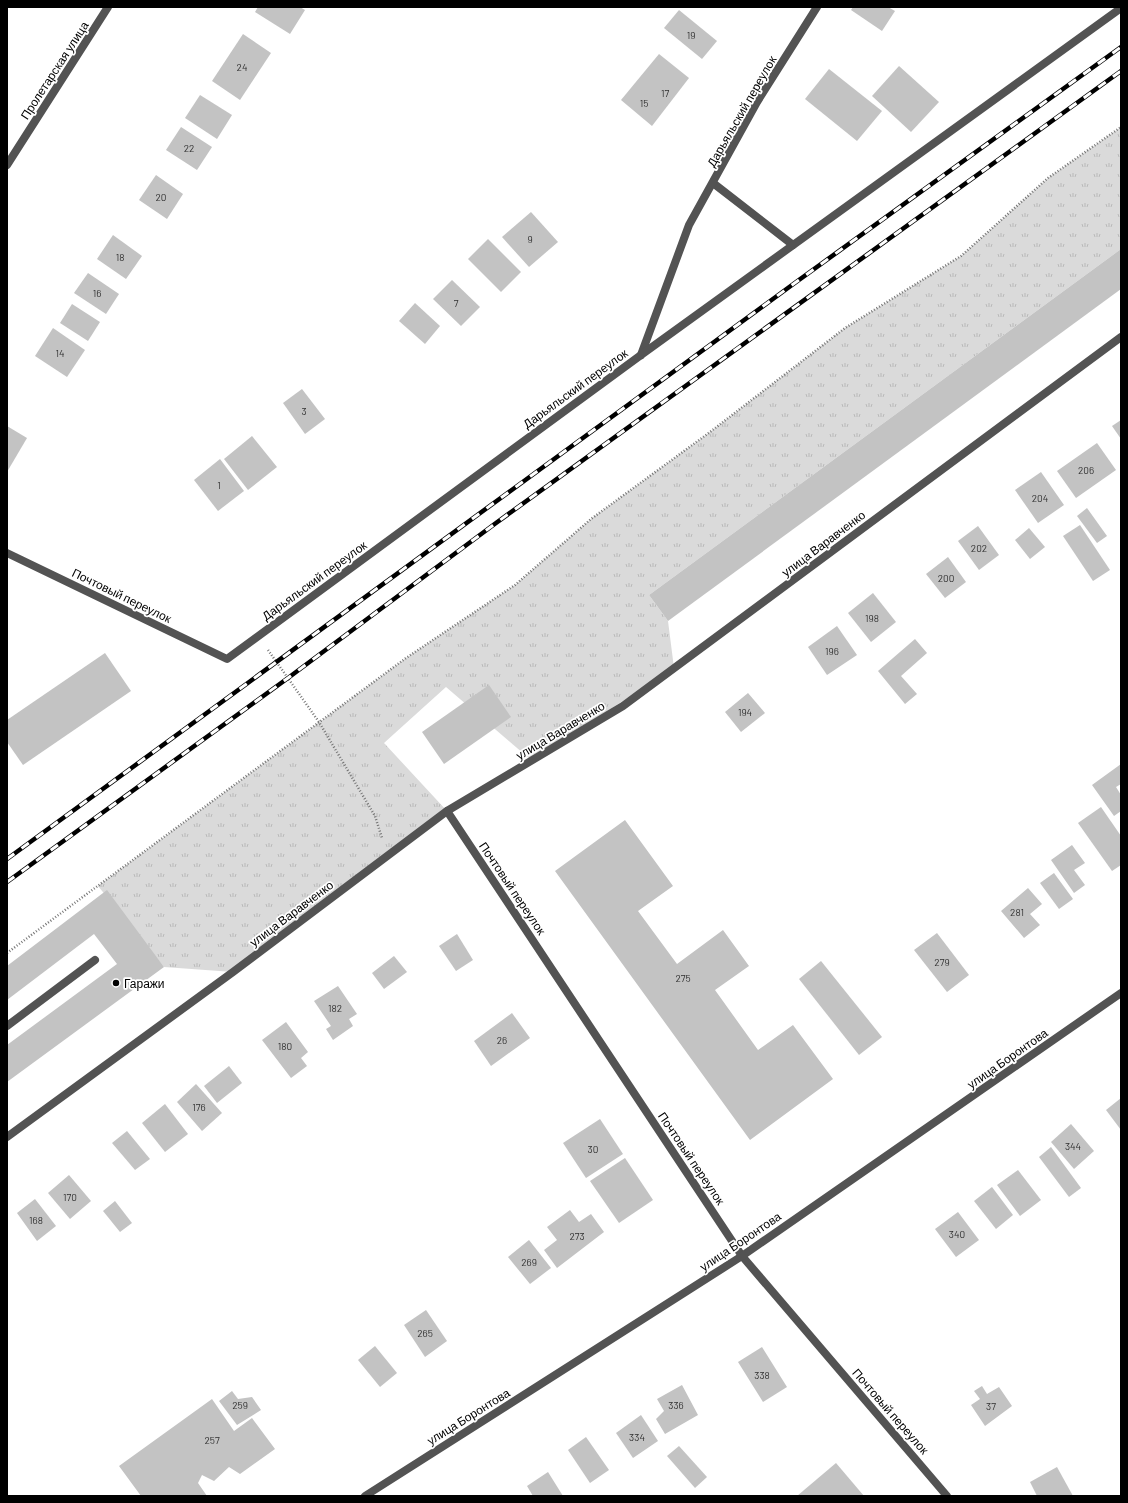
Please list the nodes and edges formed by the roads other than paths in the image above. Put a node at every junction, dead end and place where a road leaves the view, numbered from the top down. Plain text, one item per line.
1 (108, 7) edge
2 (817, 7) edge
3 (1121, 8) edge
4 (7, 165) edge
5 (713, 183) junction
6 (793, 244) junction
7 (1121, 337) edge
8 (641, 355) junction
9 (7, 553) edge
10 (228, 659) joint
11 (447, 811) junction
12 (96, 960) dead end
13 (1121, 993) edge
14 (7, 1026) edge
15 (7, 1137) edge
16 (742, 1256) junction
17 (365, 1496) edge
18 (947, 1496) edge

1 - 4 street, Пролетарская улица
2 - 5 street, Дарьяльский переулок
3 - 6 street
5 - 6 street
5 - 8 street, Дарьяльский переулок
6 - 8 street
7 - 11 street, улица Варавченко
8 - 10 street, Дарьяльский переулок
9 - 10 street, Почтовый переулок
11 - 15 street, улица Варавченко
11 - 16 street, Почтовый переулок
12 - 14 street
13 - 16 street, улица Боронтова
16 - 17 street, улица Боронтова
16 - 18 street, Почтовый переулок

